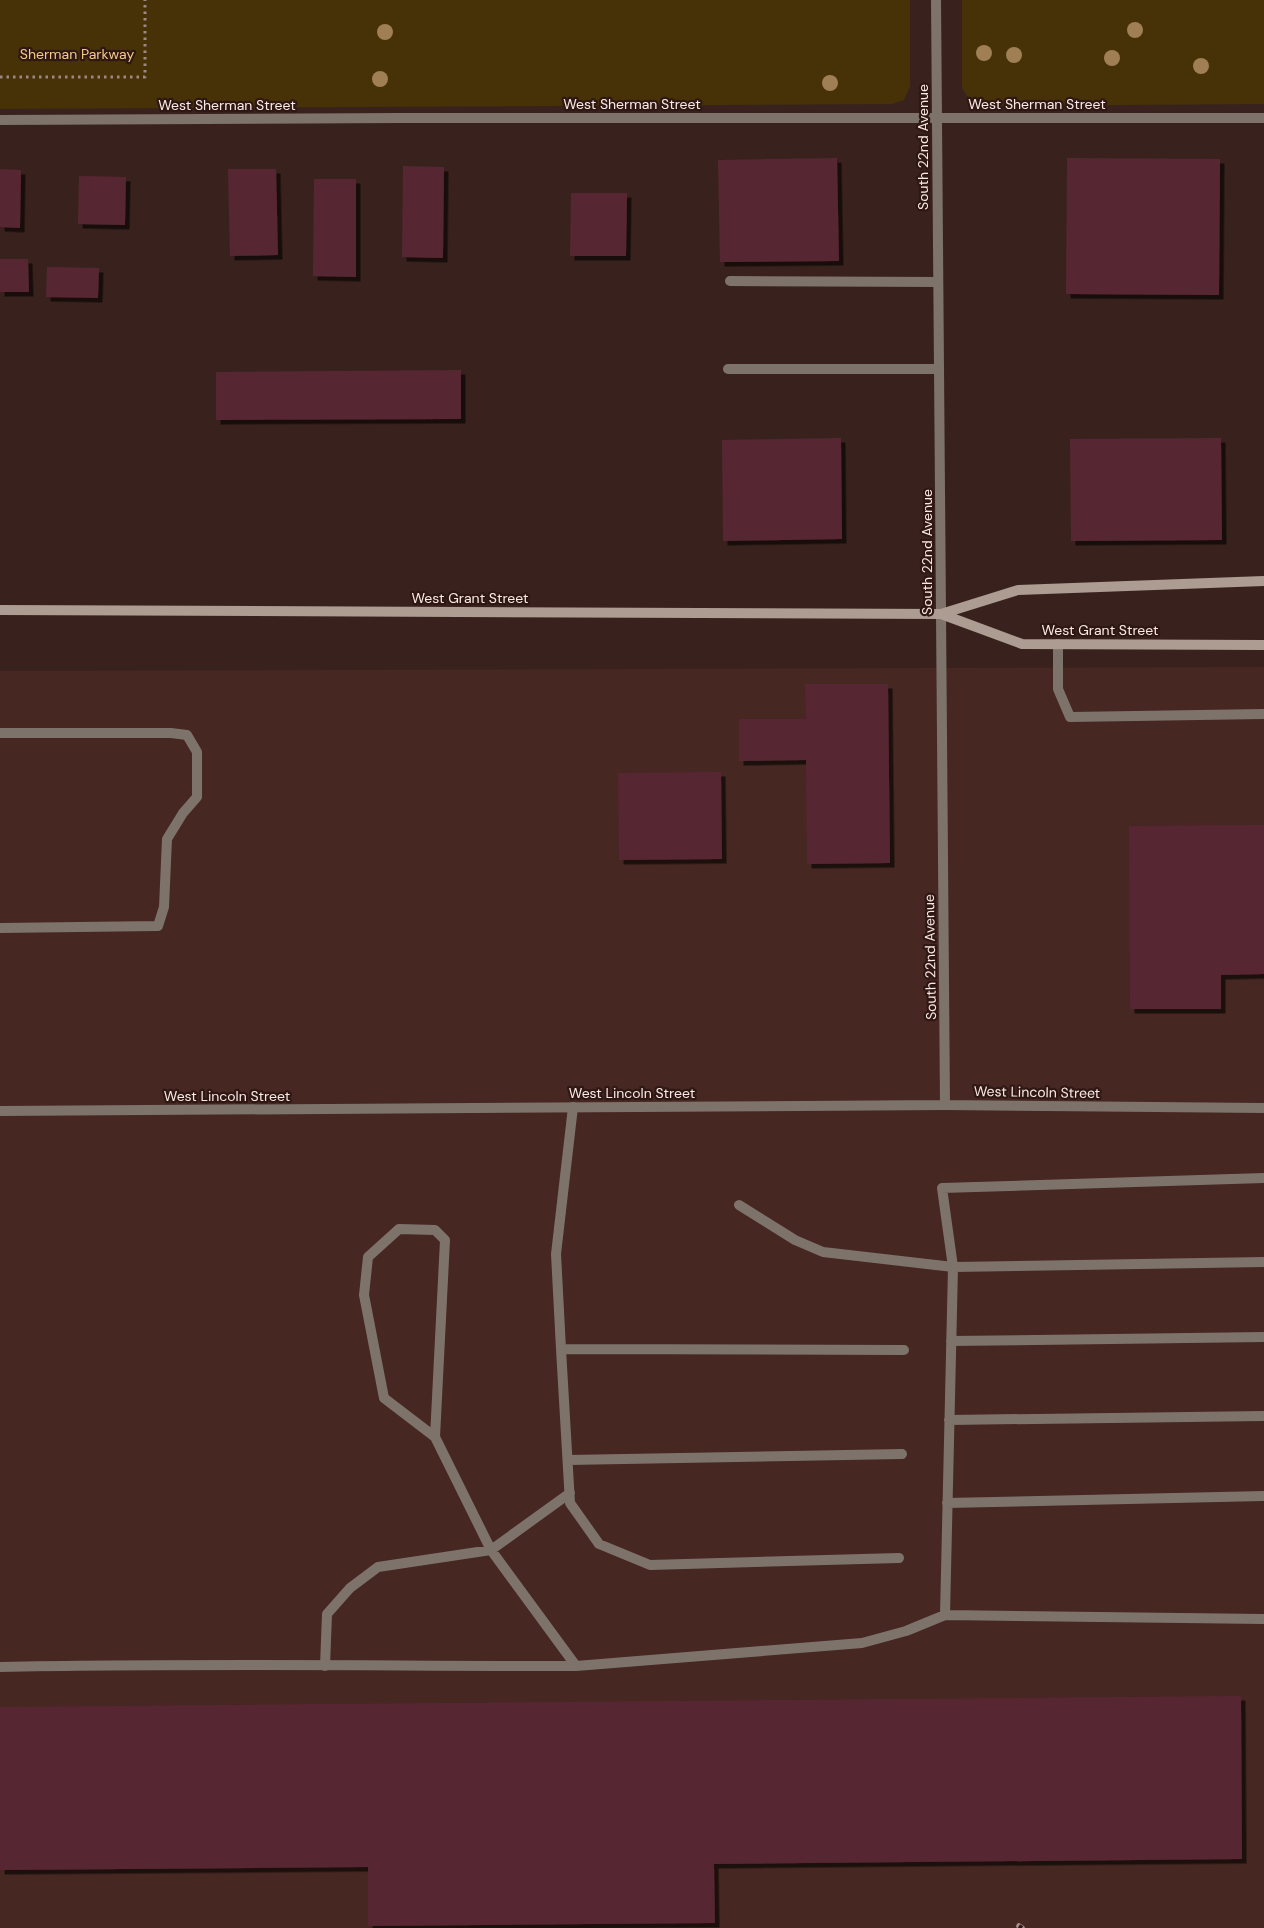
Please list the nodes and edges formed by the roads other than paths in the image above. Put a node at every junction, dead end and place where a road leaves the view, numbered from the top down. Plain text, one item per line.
1 (936, 0) edge
2 (937, 118) junction
3 (1264, 118) edge
4 (0, 120) edge
5 (730, 282) dead end
6 (938, 282) junction
7 (728, 368) dead end
8 (939, 369) junction
9 (1264, 581) edge
10 (0, 610) edge
11 (941, 614) junction
12 (1058, 644) junction
13 (1264, 645) edge
14 (1264, 714) edge
15 (0, 733) edge
16 (0, 928) edge
17 (945, 1105) junction
18 (573, 1107) junction
19 (1264, 1108) edge
20 (0, 1111) edge
21 (1264, 1178) edge
22 (739, 1205) dead end
23 (1264, 1262) edge
24 (953, 1267) junction
25 (1264, 1337) edge
26 (951, 1341) junction
27 (561, 1349) junction
28 (904, 1350) dead end
29 (1264, 1416) edge
30 (950, 1420) junction
31 (434, 1437) junction
32 (902, 1454) dead end
33 (568, 1460) junction
34 (570, 1493) junction
35 (1264, 1496) edge
36 (947, 1503) junction
37 (491, 1550) junction
38 (899, 1558) dead end
39 (945, 1615) junction
40 (1264, 1619) edge
41 (325, 1666) junction
42 (576, 1666) junction
43 (0, 1667) edge

1 - 2 street, South 22nd Avenue
2 - 3 street, West Sherman Street
2 - 4 street, West Sherman Street
2 - 6 street, South 22nd Avenue
5 - 6 street
6 - 8 street, South 22nd Avenue
7 - 8 street
8 - 11 street, South 22nd Avenue
9 - 11 main road, West Grant Street
10 - 11 main road, West Grant Street
11 - 12 main road, West Grant Street
11 - 17 street, South 22nd Avenue
12 - 13 main road, West Grant Street
12 - 14 street
15 - 16 street
17 - 18 street, West Lincoln Street
17 - 19 street, West Lincoln Street
18 - 20 street, West Lincoln Street
18 - 27 street
21 - 24 street
22 - 24 street
23 - 24 street
24 - 26 street
25 - 26 street
26 - 30 street
27 - 28 street
27 - 33 street
29 - 30 street
30 - 36 street
31 - 31 street
31 - 37 street
32 - 33 street
33 - 34 street
34 - 37 street
34 - 38 street
35 - 36 street
36 - 39 street
37 - 41 street
37 - 42 street
39 - 40 street
39 - 42 street
41 - 42 street
41 - 43 street

